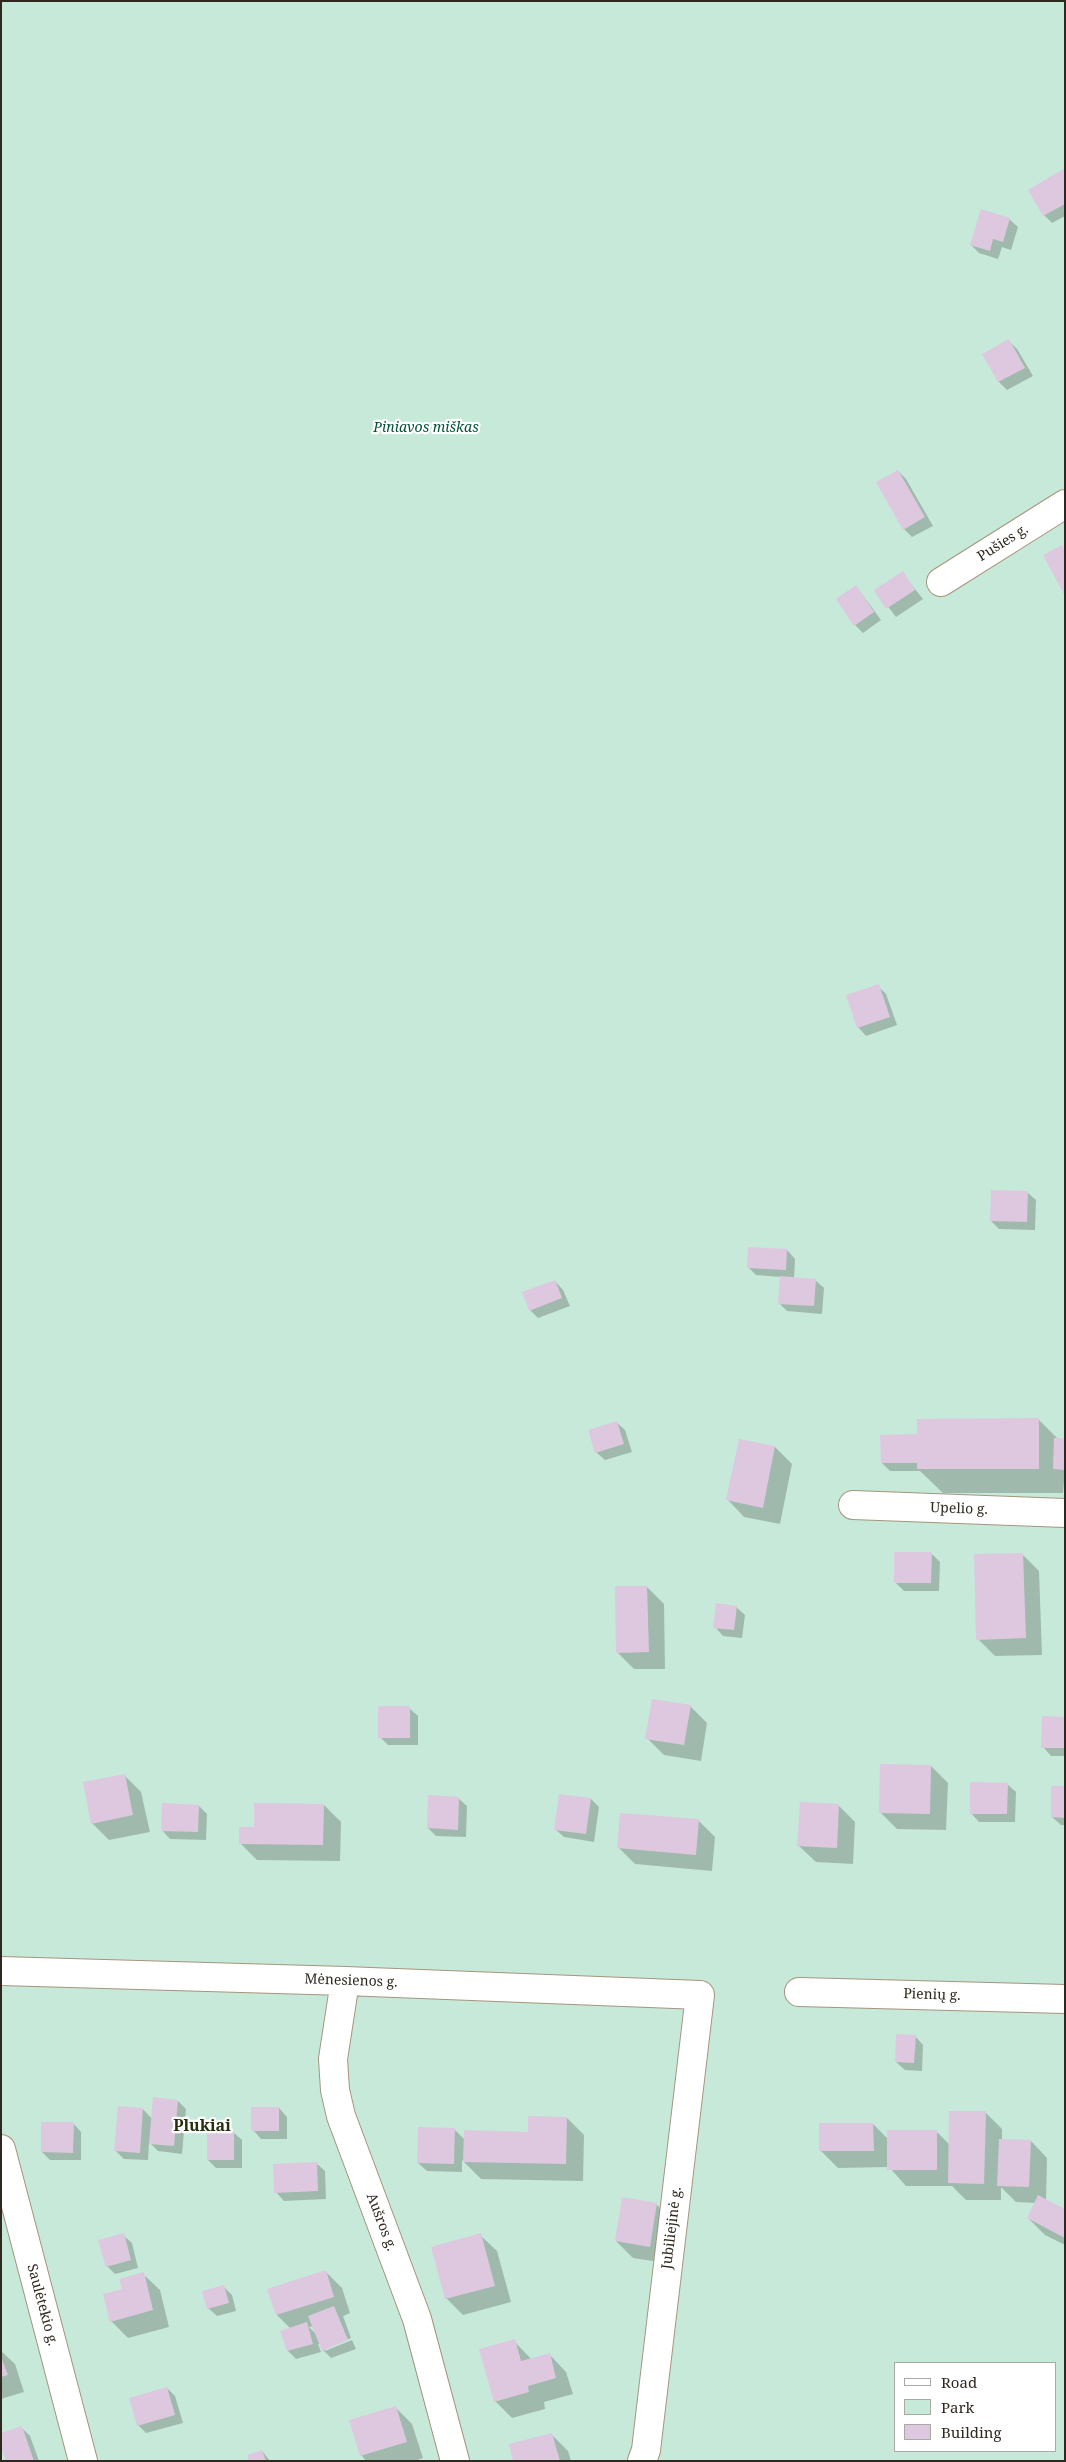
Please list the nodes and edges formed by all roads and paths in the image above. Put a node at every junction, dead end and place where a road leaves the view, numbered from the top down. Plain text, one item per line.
1 (1065, 504) edge
2 (941, 582) dead end
3 (853, 1505) dead end
4 (1065, 1513) edge
5 (1, 1972) edge
6 (345, 1981) junction
7 (800, 1992) dead end
8 (700, 1995) joint
9 (1065, 1999) edge
10 (1, 2149) edge
11 (83, 2461) edge
12 (456, 2461) edge
13 (642, 2461) edge

1 - 2 street, Pušies g.
3 - 4 street, Upelio g.
5 - 6 street, Mėnesienos g.
6 - 8 street, Mėnesienos g.
6 - 12 street, Aušros g.
7 - 9 street, Pienių g.
8 - 13 street, Jubiliejinė g.
10 - 11 street, Saulėtekio g.

